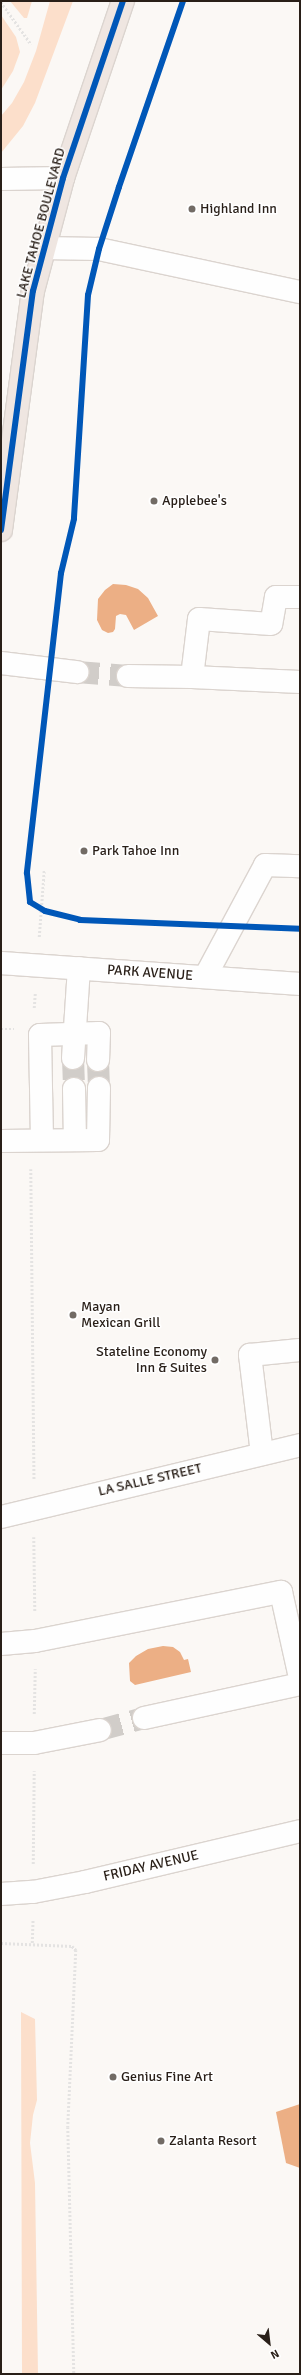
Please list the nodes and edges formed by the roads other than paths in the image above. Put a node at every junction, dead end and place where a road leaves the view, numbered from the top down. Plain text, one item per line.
1 (123, 1) edge
2 (63, 178) junction
3 (1, 179) edge
4 (43, 248) junction
5 (300, 292) edge
6 (4, 487) edge
7 (1, 530) edge
8 (300, 597) edge
9 (1, 663) edge
10 (78, 672) tunnel mouth
11 (128, 676) tunnel mouth
12 (192, 677) junction
13 (300, 682) edge
14 (300, 866) edge
15 (1, 963) edge
16 (79, 968) junction
17 (205, 977) junction
18 (300, 984) edge
19 (73, 1033) junction
20 (73, 1058) tunnel mouth
21 (98, 1060) tunnel mouth
22 (99, 1088) tunnel mouth
23 (74, 1089) tunnel mouth
24 (36, 1140) junction
25 (75, 1140) junction
26 (1, 1141) edge
27 (300, 1350) edge
28 (300, 1445) edge
29 (262, 1454) junction
30 (1, 1517) edge
31 (1, 1644) edge
32 (300, 1678) edge
33 (300, 1684) edge
34 (144, 1718) tunnel mouth
35 (100, 1730) tunnel mouth
36 (1, 1743) edge
37 (300, 1831) edge
38 (1, 1894) edge

1 - 2 highway, LAKE TAHOE BOULEVARD
2 - 3 street
2 - 4 highway, LAKE TAHOE BOULEVARD
4 - 5 street
4 - 6 highway, LAKE TAHOE BOULEVARD
6 - 7 highway, LAKE TAHOE BOULEVARD
8 - 12 street
9 - 10 street
11 - 12 street
12 - 13 street
14 - 17 street
15 - 16 street, PARK AVENUE
16 - 17 street, PARK AVENUE
16 - 19 street
17 - 18 street, PARK AVENUE
19 - 20 street
19 - 21 street
19 - 24 street
22 - 25 street
23 - 25 street
24 - 25 street
24 - 26 street
27 - 29 street
28 - 29 street, LA SALLE STREET
29 - 30 street, LA SALLE STREET
31 - 32 street
33 - 34 street
35 - 36 street
37 - 38 street, FRIDAY AVENUE

